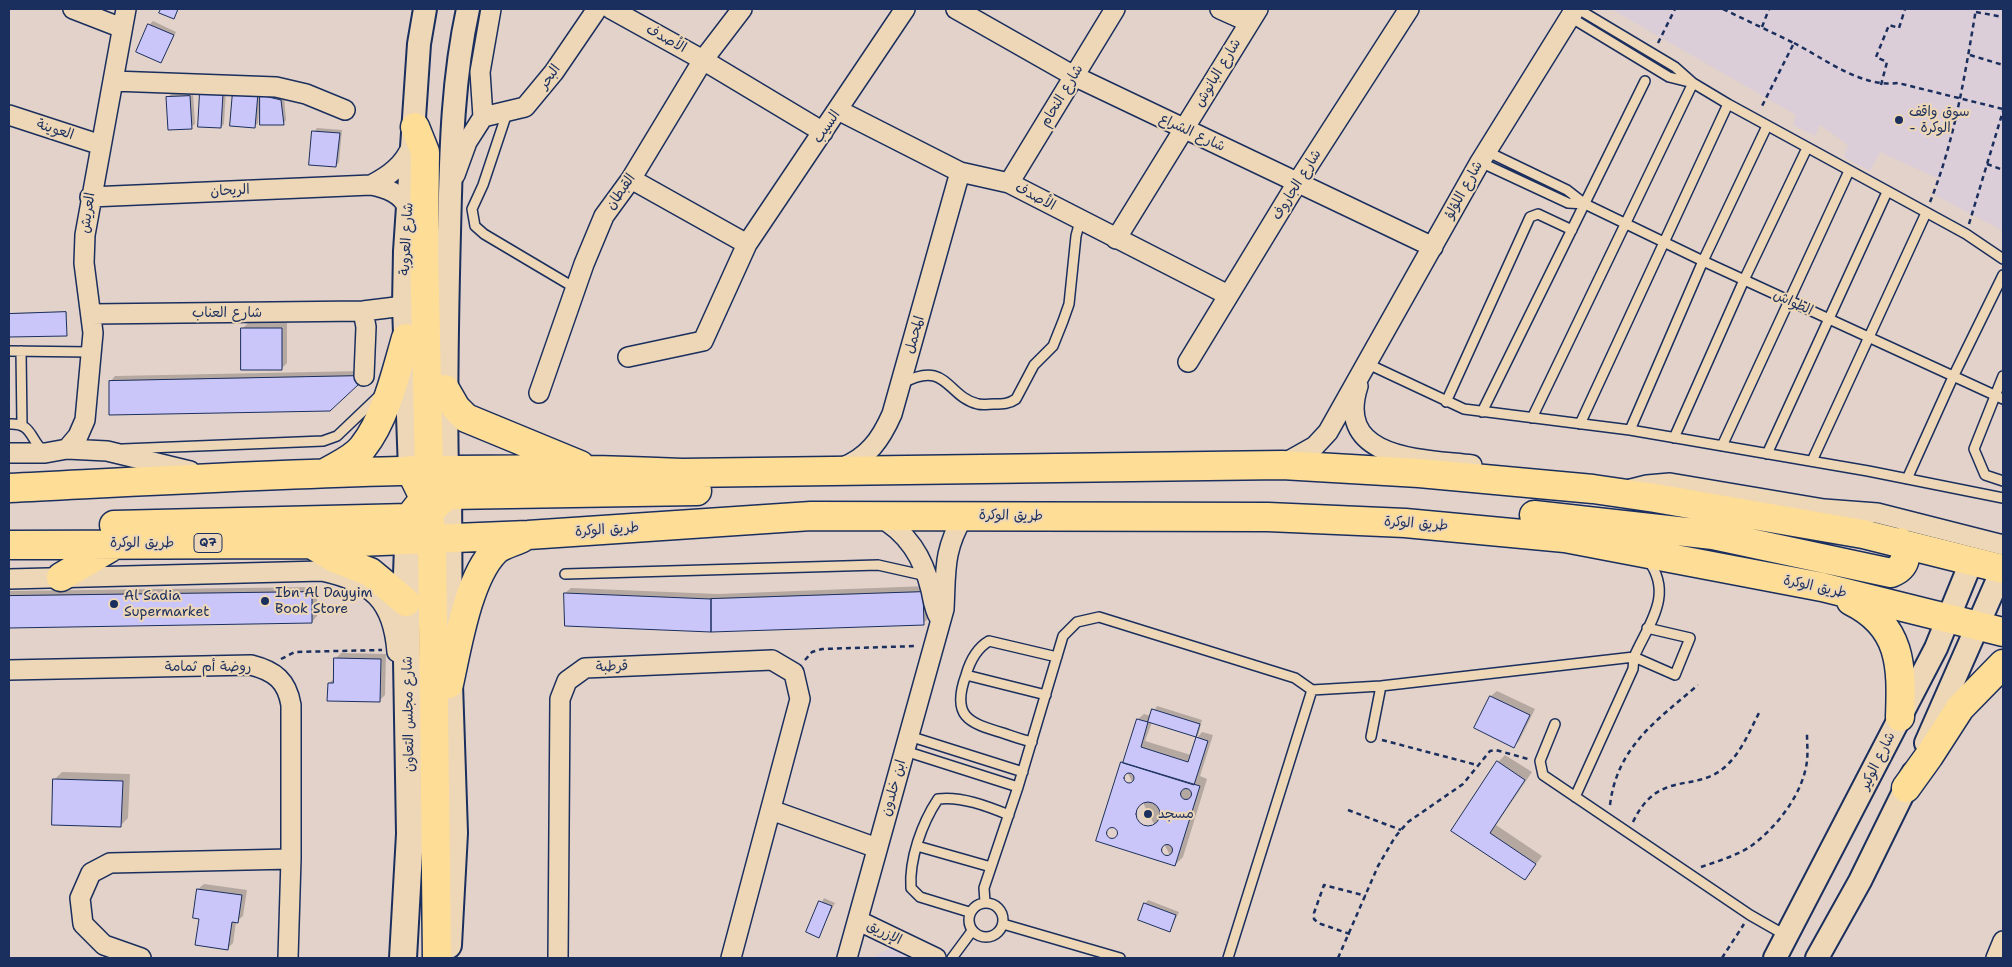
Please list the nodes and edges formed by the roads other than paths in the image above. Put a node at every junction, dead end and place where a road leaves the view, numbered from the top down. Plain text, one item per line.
1 (73, 9) edge
2 (126, 9) edge
3 (425, 9) edge
4 (468, 9) edge
5 (491, 9) edge
6 (597, 9) edge
7 (611, 9) edge
8 (742, 9) edge
9 (905, 9) edge
10 (956, 9) edge
11 (1115, 9) edge
12 (1220, 9) edge
13 (1409, 9) edge
14 (1574, 12) edge
15 (1253, 16) edge
16 (122, 28) junction
17 (703, 60) junction
18 (1074, 76) junction
19 (112, 81) junction
20 (1645, 81) dead end
21 (1693, 83) junction
22 (1728, 104) junction
23 (345, 110) dead end
24 (838, 110) junction
25 (506, 113) junction
26 (9, 115) edge
27 (483, 117) junction
28 (1767, 126) junction
29 (1183, 130) junction
30 (415, 132) junction
31 (823, 132) junction
32 (101, 145) junction
33 (1807, 148) junction
34 (1483, 156) junction
35 (1849, 171) junction
36 (960, 172) junction
37 (631, 179) junction
38 (1009, 183) junction
39 (1297, 183) junction
40 (371, 184) junction
41 (1887, 192) junction
42 (450, 194) junction
43 (90, 197) junction
44 (1585, 204) junction
45 (408, 208) junction
46 (1926, 213) junction
47 (1080, 220) junction
48 (1625, 224) junction
49 (1572, 230) junction
50 (1116, 239) junction
51 (1664, 242) junction
52 (748, 244) junction
53 (1433, 247) junction
54 (2003, 259) edge
55 (1704, 261) junction
56 (2003, 275) edge
57 (1744, 280) junction
58 (575, 288) junction
59 (1228, 295) junction
60 (1788, 301) junction
61 (404, 306) junction
62 (363, 311) junction
63 (91, 314) junction
64 (1827, 319) junction
65 (406, 338) junction
66 (1869, 338) junction
67 (9, 350) edge
68 (21, 351) junction
69 (91, 352) junction
70 (628, 357) dead end
71 (1188, 362) dead end
72 (1365, 370) junction
73 (364, 376) dead end
74 (2003, 376) edge
75 (1953, 377) junction
76 (392, 383) junction
77 (901, 384) junction
78 (445, 389) junction
79 (539, 394) dead end
80 (1994, 395) junction
81 (2003, 399) edge
82 (1446, 402) junction
83 (1482, 412) junction
84 (1532, 418) junction
85 (85, 420) junction
86 (9, 424) edge
87 (1580, 424) junction
88 (22, 425) junction
89 (1630, 430) junction
90 (1674, 438) junction
91 (1722, 446) junction
92 (67, 449) junction
93 (107, 451) junction
94 (9, 453) edge
95 (45, 453) junction
96 (1767, 454) junction
97 (1812, 462) junction
98 (1282, 465) junction
99 (1228, 466) junction
100 (591, 469) junction
101 (833, 471) junction
102 (321, 474) junction
103 (238, 477) junction
104 (1907, 479) junction
105 (2003, 481) edge
106 (1555, 486) junction
107 (9, 488) edge
108 (1618, 493) junction
109 (1973, 493) junction
110 (2003, 498) edge
111 (429, 504) junction
112 (2003, 505) edge
113 (964, 515) junction
114 (877, 516) junction
115 (1268, 517) junction
116 (9, 528) edge
117 (528, 535) junction
118 (1900, 542) junction
119 (118, 543) junction
120 (310, 544) junction
121 (9, 545) edge
122 (2003, 546) edge
123 (1642, 554) junction
124 (1972, 560) junction
125 (2003, 568) edge
126 (565, 574) dead end
127 (927, 576) junction
128 (61, 577) junction
129 (9, 579) edge
130 (1822, 587) junction
131 (406, 602) junction
132 (940, 617) junction
133 (1647, 628) junction
134 (1991, 629) edge
135 (1953, 641) junction
136 (1057, 657) junction
137 (1634, 657) junction
138 (2003, 664) edge
139 (9, 670) edge
140 (966, 674) junction
141 (449, 684) junction
142 (1381, 686) junction
143 (1312, 690) junction
144 (1046, 695) junction
145 (409, 696) junction
146 (1900, 717) junction
147 (1555, 724) dead end
148 (1371, 737) road end
149 (1032, 742) junction
150 (907, 744) junction
151 (1023, 772) junction
152 (1018, 788) junction
153 (1906, 788) junction
154 (1576, 796) junction
155 (772, 810) junction
156 (1009, 815) junction
157 (918, 846) junction
158 (877, 848) junction
159 (292, 859) junction
160 (991, 867) junction
161 (985, 902) junction
162 (970, 912) junction
163 (859, 921) junction
164 (1003, 924) junction
165 (972, 931) junction
166 (1788, 936) junction
167 (2003, 941) edge
168 (141, 958) edge
169 (288, 958) edge
170 (404, 958) edge
171 (437, 958) edge
172 (448, 958) edge
173 (558, 958) edge
174 (731, 958) edge
175 (847, 958) edge
176 (936, 958) edge
177 (952, 958) edge
178 (1120, 958) edge
179 (1228, 958) edge
180 (1775, 958) edge
181 (1817, 958) edge
182 (1996, 958) edge

1 - 16 street
2 - 16 street, العريش
3 - 30 street, شارع العروبة
4 - 42 street
5 - 27 street
6 - 25 street, البحر
7 - 17 street, الأصدف
8 - 17 street, القبطان
9 - 24 street, السيب
10 - 18 street, شارع الشراع
11 - 18 street, شارع النحام
12 - 15 street
13 - 39 street, شارع الجاروف
14 - 21 lane
14 - 21 lane
14 - 34 street, شارع اللؤلؤ
15 - 29 street, شارع البانوش
16 - 19 street, العريش
17 - 31 street, الأصدف
17 - 37 street, القبطان
18 - 29 street, شارع الشراع
18 - 38 street, شارع النحام
19 - 23 street
19 - 32 street, العريش
20 - 44 lane
21 - 22 lane
21 - 48 lane
22 - 28 lane
22 - 51 lane
24 - 31 street, السيب
24 - 36 street, الأصدف
25 - 27 street, البحر
25 - 58 lane
26 - 32 street, العوينة
27 - 42 street
28 - 33 lane
28 - 55 lane
29 - 39 street, شارع الشراع
29 - 50 street, شارع البانوش
30 - 40 street, الريحان
30 - 45 street, شارع العروبة
30 - 111 highway
31 - 52 street, السيب
32 - 43 street, العريش
33 - 35 lane
33 - 57 lane
34 - 44 lane, الطواش
34 - 53 street, شارع اللؤلؤ
35 - 41 lane
35 - 60 lane
36 - 38 street, الأصدف
36 - 77 street, المحمل
37 - 52 street
37 - 58 street, القبطان
38 - 47 street, الأصدف
39 - 53 street, شارع الشراع
39 - 59 street, شارع الجاروف
40 - 43 street, الريحان
40 - 45 street, الريحان
41 - 46 lane
41 - 64 lane
42 - 78 street
43 - 63 street, العريش
44 - 48 lane, الطواش
44 - 49 lane
45 - 61 street, شارع العروبة
46 - 54 lane
46 - 66 lane
47 - 50 street, الأصدف
47 - 77 lane
48 - 51 lane, الطواش
48 - 84 lane
49 - 82 lane
49 - 83 lane
50 - 59 street, الأصدف
51 - 55 lane, الطواش
51 - 87 lane
52 - 70 street, السيب
53 - 72 street, شارع اللؤلؤ
55 - 57 lane, الطواش
55 - 89 lane
56 - 75 lane
57 - 60 lane, الطواش
57 - 90 lane
58 - 79 street, القبطان
59 - 71 street, شارع الجاروف
60 - 64 lane, الطواش
60 - 91 lane
61 - 62 street, شارع العناب
61 - 65 street, شارع العروبة
62 - 63 street, شارع العناب
62 - 73 street
63 - 69 street, العريش
64 - 66 lane, الطواش
64 - 96 lane
65 - 76 highway
65 - 111 street, شارع العروبة
66 - 75 lane, الطواش
66 - 97 lane
67 - 68 lane
68 - 69 lane
68 - 88 lane
69 - 85 street, العريش
72 - 82 lane
72 - 98 street, شارع اللؤلؤ
72 - 106 street, شارع اللؤلؤ
74 - 80 lane
75 - 80 lane, الطواش
75 - 104 lane
76 - 93 lane
76 - 102 highway
77 - 101 street, المحمل
78 - 100 highway
78 - 111 street
80 - 81 lane, الطواش
80 - 105 lane
82 - 83 lane
83 - 84 lane
84 - 87 lane
85 - 92 street, العريش
85 - 93 street
86 - 88 lane
87 - 89 lane
88 - 95 lane
89 - 90 lane
90 - 91 lane
91 - 96 lane
92 - 93 street, طريق الوكرة
92 - 95 street, طريق الوكرة
93 - 103 street, طريق الوكرة
94 - 95 street, طريق الوكرة
96 - 97 lane
97 - 104 lane
98 - 99 highway, طريق الوكرة
98 - 106 highway, طريق الوكرة
99 - 101 highway, طريق الوكرة
99 - 111 highway
100 - 101 highway, طريق الوكرة
100 - 111 highway, طريق الوكرة
102 - 103 highway, طريق الوكرة
102 - 111 highway, طريق الوكرة
103 - 107 highway, طريق الوكرة
104 - 109 lane
106 - 108 highway, طريق الوكرة
108 - 118 highway, طريق الوكرة
108 - 122 street
109 - 110 lane
109 - 112 lane
111 - 116 highway
111 - 117 highway, طريق الوكرة
111 - 120 highway, طريق الوكرة / Q7
111 - 131 main road, شارع مجلس التعاون
111 - 141 main road
111 - 171 highway
113 - 114 highway, طريق الوكرة
113 - 115 highway, طريق الوكرة
113 - 132 street, ابن خلدون
114 - 117 highway, طريق الوكرة
114 - 127 street
115 - 118 highway
115 - 123 highway, طريق الوكرة
117 - 141 highway
118 - 124 highway, طريق الوكرة
119 - 120 highway, طريق الوكرة / Q7
119 - 121 highway, طريق الوكرة / Q7
119 - 128 highway
120 - 131 highway
123 - 130 highway, طريق الوكرة
123 - 133 lane
124 - 125 highway, طريق الوكرة
124 - 135 street, شارع الوكير
125 - 134 street
126 - 127 lane
127 - 132 street
128 - 129 street
128 - 145 street
130 - 135 highway, طريق الوكرة
130 - 146 highway
131 - 145 main road, شارع مجلس التعاون
132 - 150 street, ابن خلدون
133 - 137 lane
133 - 137 lane
134 - 135 highway, طريق الوكرة
135 - 146 street, شارع الوكير
135 - 153 street, شارع الوكير
136 - 140 lane
136 - 143 lane
136 - 144 lane
137 - 142 lane
137 - 154 lane
138 - 153 highway
139 - 159 street, روضة أم ثمامة
140 - 144 lane
140 - 149 lane
141 - 172 main road
142 - 143 lane
142 - 148 lane
143 - 179 lane
144 - 149 lane
145 - 170 main road, شارع مجلس التعاون
146 - 166 street, شارع الوكير
147 - 154 lane
149 - 151 lane
150 - 151 lane
150 - 152 lane
150 - 158 street, ابن خلدون
151 - 152 lane
152 - 156 lane
153 - 181 street, شارع الوكير
154 - 166 lane
155 - 158 street
155 - 173 street, قرطبة
155 - 174 street
156 - 157 lane
156 - 160 lane
157 - 160 lane
157 - 162 lane
158 - 163 street, ابن خلدون
159 - 168 street
159 - 169 street, روضة أم ثمامة
160 - 161 lane
161 - 162 lane
161 - 164 lane
162 - 165 lane
163 - 175 street, ابن خلدون
163 - 176 street, الإزريق
164 - 165 lane
164 - 178 lane
165 - 177 lane
166 - 180 street, شارع الوكير
167 - 182 street

